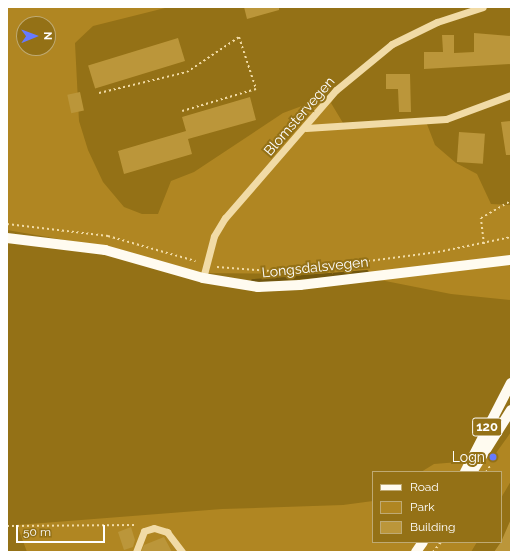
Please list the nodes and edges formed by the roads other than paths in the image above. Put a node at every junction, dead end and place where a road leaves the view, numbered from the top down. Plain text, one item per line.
1 (483, 7) edge
2 (511, 95) edge
3 (306, 128) junction
4 (7, 238) edge
5 (511, 260) edge
6 (203, 278) junction
7 (511, 383) edge
8 (511, 410) edge
9 (466, 471) edge
10 (473, 471) edge
11 (422, 543) edge
12 (136, 552) edge
13 (182, 552) edge
14 (416, 552) edge

1 - 3 street, Blomstervegen
2 - 3 street
3 - 6 street, Blomstervegen
4 - 6 main road, Longsdalsvegen
5 - 6 main road, Longsdalsvegen
7 - 9 main road, 120
8 - 10 main road, 120
11 - 14 main road
12 - 13 street

